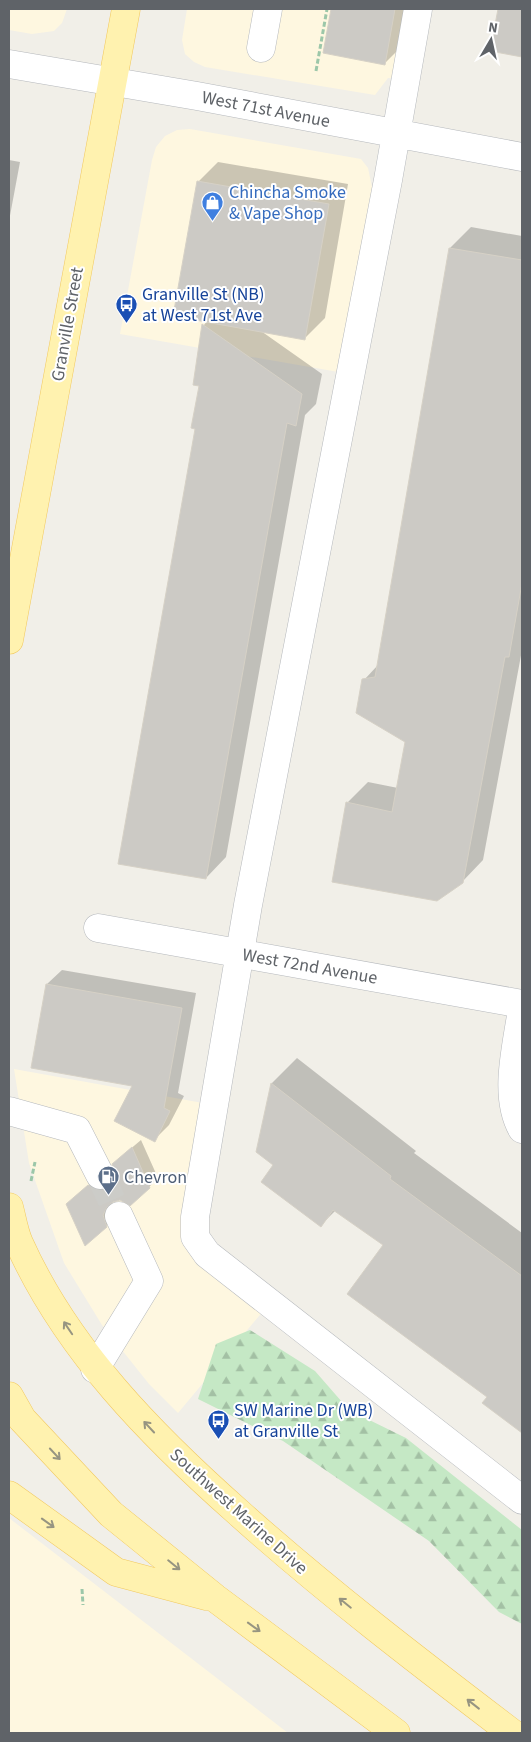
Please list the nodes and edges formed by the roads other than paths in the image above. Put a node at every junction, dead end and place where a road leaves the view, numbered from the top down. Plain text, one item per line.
1 (126, 9) edge
2 (268, 9) edge
3 (418, 9) edge
4 (261, 48) dead end
5 (9, 64) edge
6 (111, 81) junction
7 (395, 134) junction
8 (522, 157) edge
9 (9, 640) edge
10 (98, 928) dead end
11 (240, 953) junction
12 (522, 1004) edge
13 (522, 1009) edge
14 (9, 1111) edge
15 (522, 1129) edge
16 (100, 1175) tunnel mouth
17 (9, 1206) edge
18 (119, 1216) tunnel mouth
19 (13, 1243) edge
20 (95, 1369) junction
21 (9, 1396) edge
22 (9, 1495) edge
23 (522, 1500) edge
24 (215, 1598) junction
25 (396, 1733) edge
26 (512, 1733) edge

1 - 6 main road, Granville Street
2 - 4 street
3 - 7 street
5 - 6 street, West 71st Avenue
6 - 7 street, West 71st Avenue
6 - 9 main road, Granville Street
7 - 8 street, West 71st Avenue
7 - 11 street
10 - 11 street, West 72nd Avenue
11 - 12 street, West 72nd Avenue
11 - 23 street
13 - 15 street
14 - 16 street
17 - 19 main road
18 - 20 street
20 -> 19 main road, Southwest Marine Drive
26 -> 20 main road, Southwest Marine Drive
21 -> 24 main road
22 -> 24 main road
24 -> 25 main road

